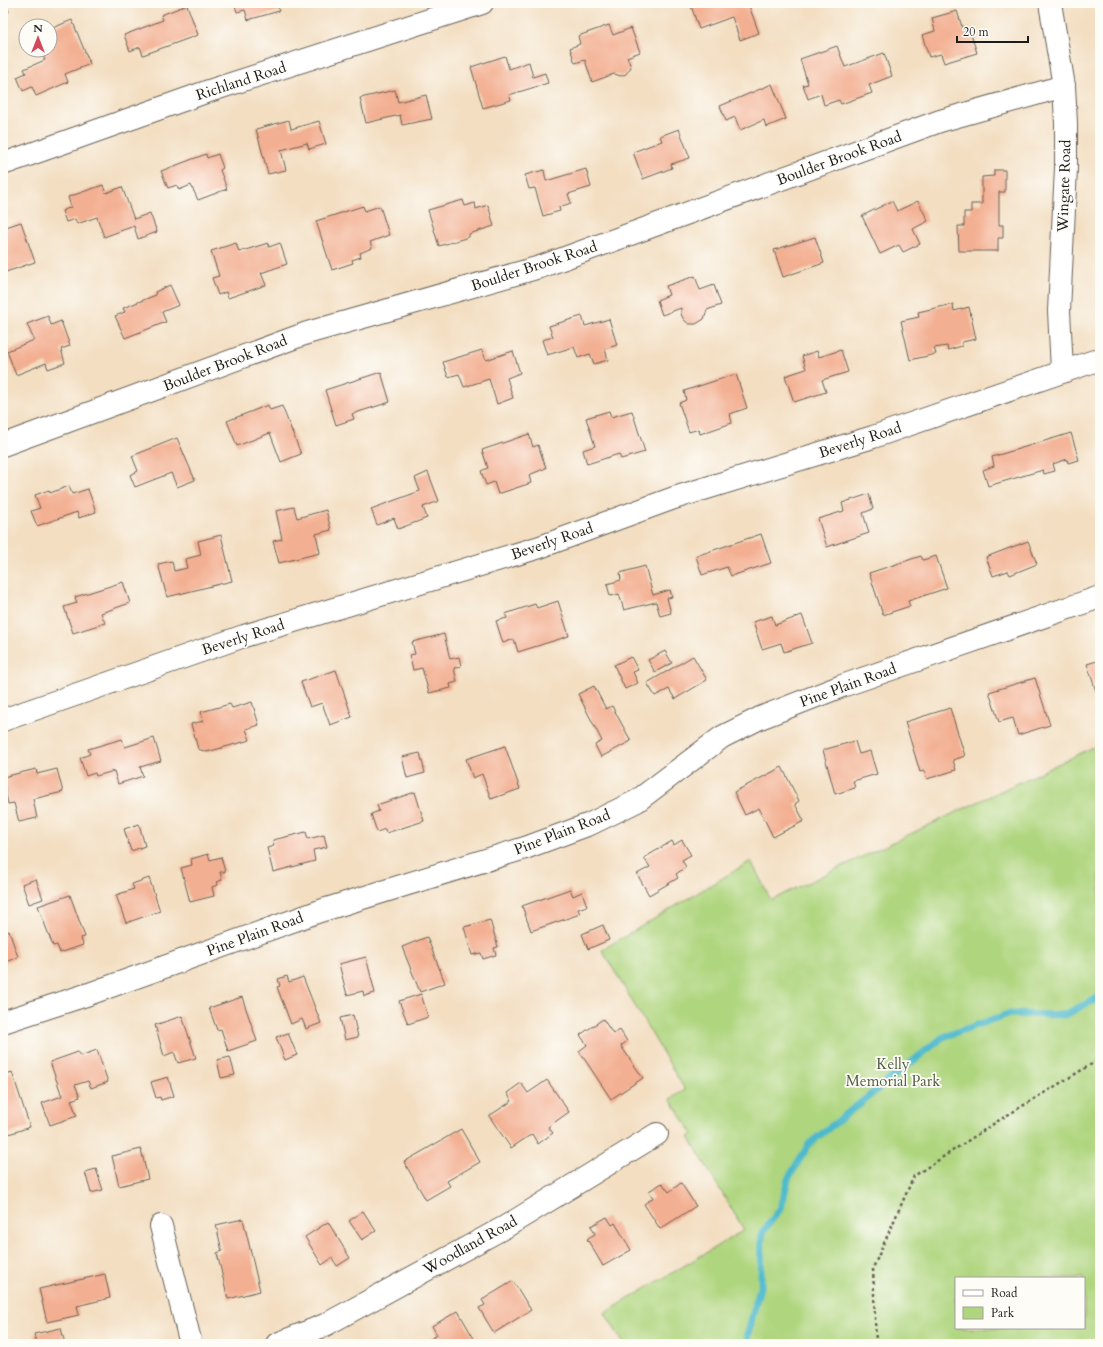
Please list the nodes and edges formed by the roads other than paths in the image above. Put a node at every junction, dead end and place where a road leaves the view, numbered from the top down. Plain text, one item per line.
1 (482, 3) edge
2 (1050, 3) edge
3 (1064, 86) junction
4 (3, 164) edge
5 (1100, 358) edge
6 (1062, 370) junction
7 (3, 444) edge
8 (1100, 597) edge
9 (3, 720) edge
10 (3, 1022) edge
11 (657, 1134) dead end
12 (161, 1226) dead end
13 (191, 1344) edge
14 (277, 1344) edge

1 - 4 street, Richland Road
2 - 3 street, Wingate Road
3 - 6 street, Wingate Road
3 - 7 street, Boulder Brook Road
5 - 6 street, Beverly Road
6 - 9 street, Beverly Road
8 - 10 street, Pine Plain Road
11 - 14 street, Woodland Road
12 - 13 street

